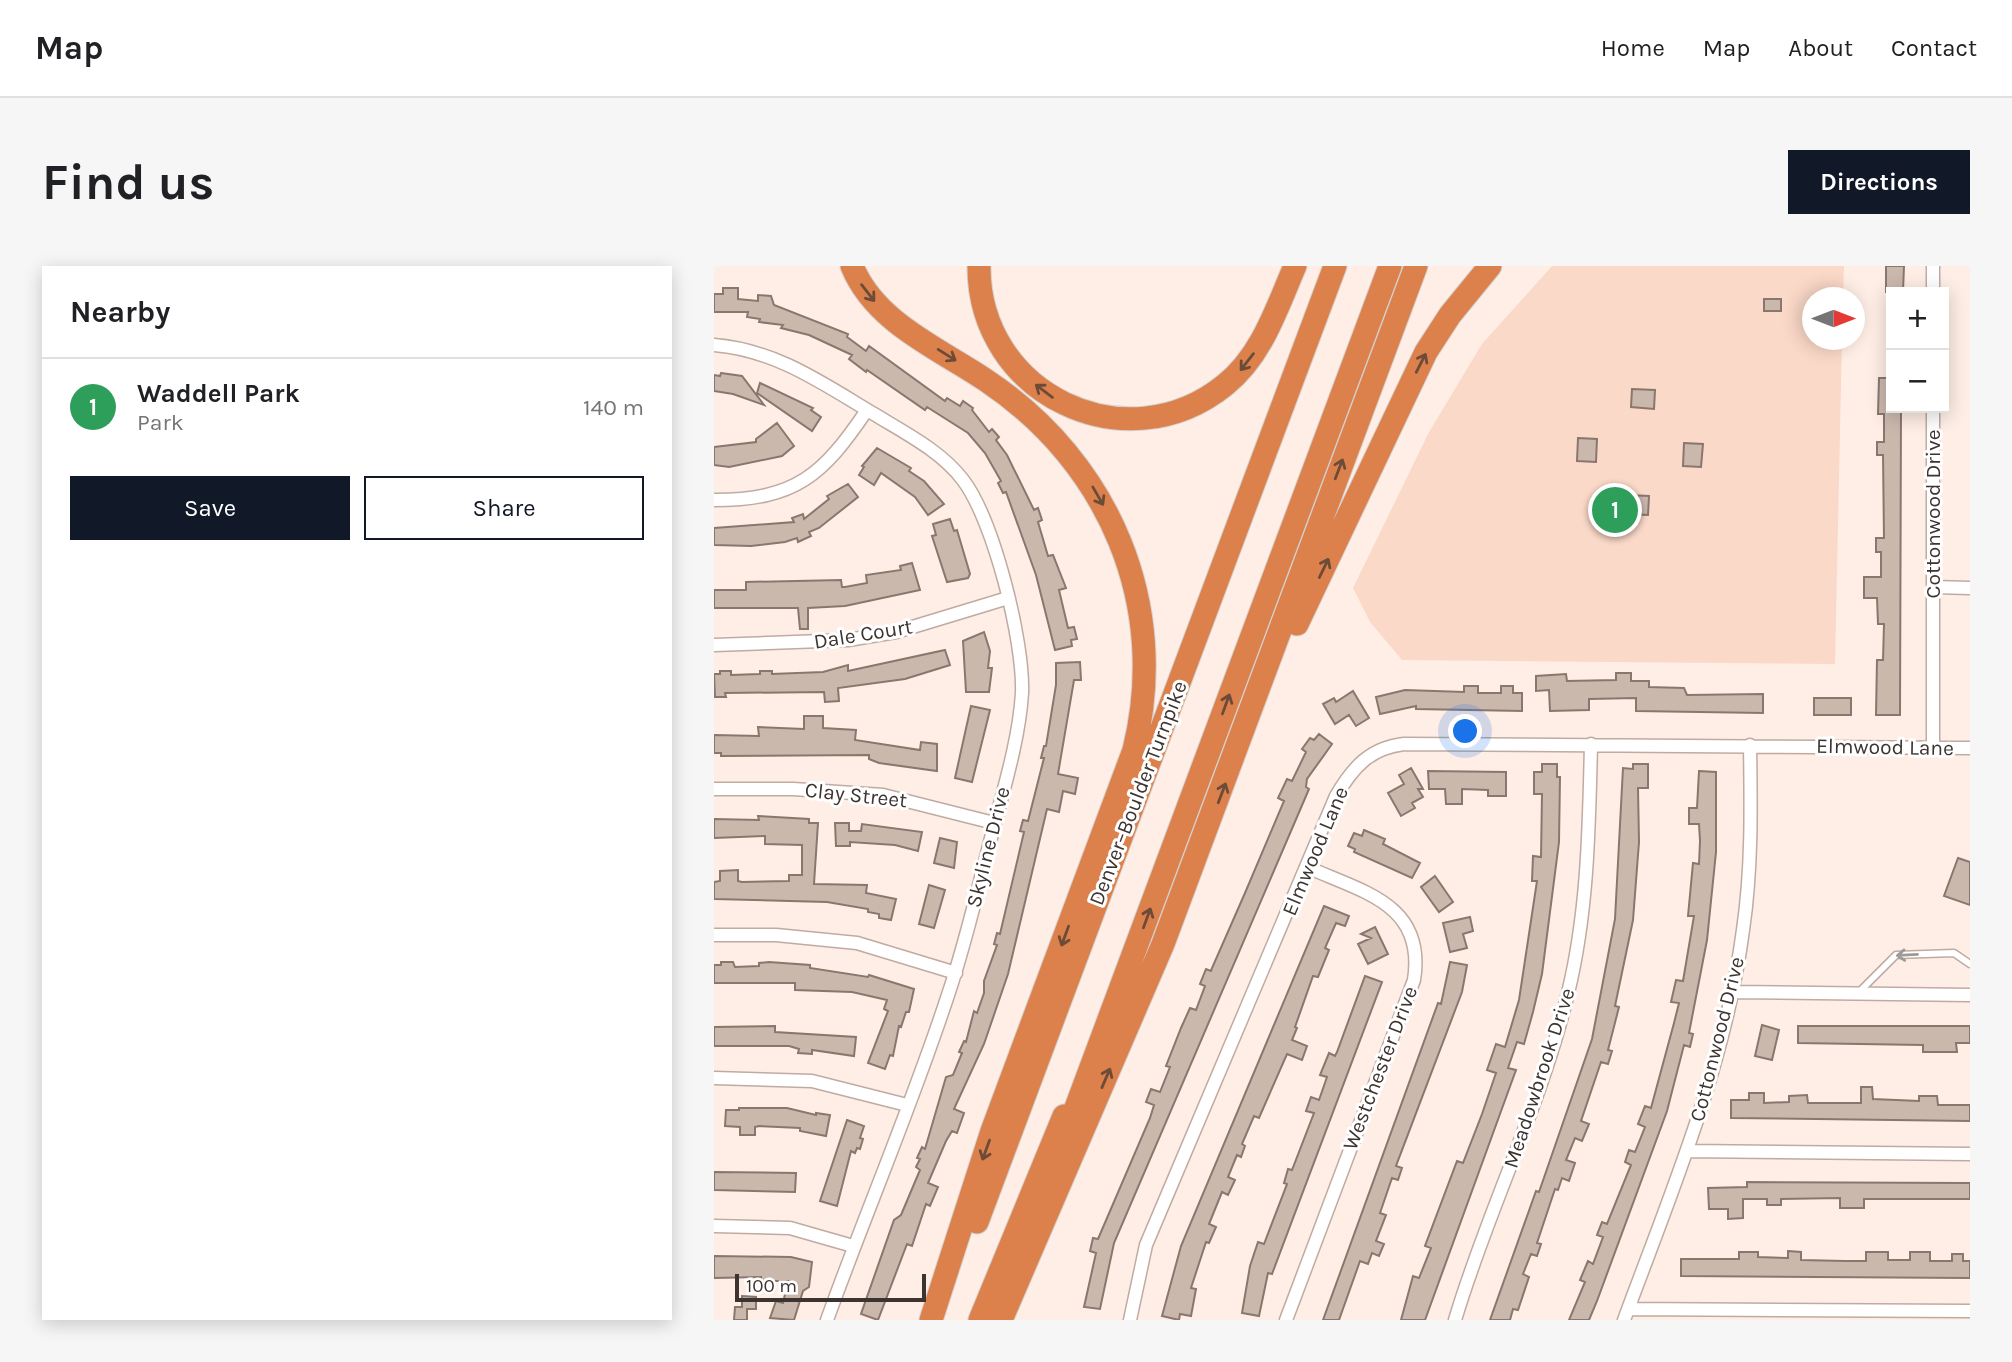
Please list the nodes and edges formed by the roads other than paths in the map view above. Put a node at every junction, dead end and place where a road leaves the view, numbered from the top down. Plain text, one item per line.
1 (852, 266) edge
2 (979, 266) edge
3 (1295, 266) edge
4 (1335, 266) edge
5 (1349, 266) edge
6 (1375, 266) edge
7 (1390, 266) edge
8 (1416, 266) edge
9 (1490, 266) edge
10 (1933, 266) edge
11 (1933, 287) edge
12 (714, 345) edge
13 (867, 410) junction
14 (1933, 413) edge
15 (714, 500) edge
16 (1274, 577) junction
17 (1933, 587) junction
18 (1970, 588) edge
19 (1008, 598) junction
20 (714, 645) edge
21 (1591, 744) junction
22 (1750, 745) junction
23 (1933, 747) junction
24 (1970, 748) edge
25 (1233, 763) junction
26 (714, 789) edge
27 (995, 823) junction
28 (1307, 867) junction
29 (714, 935) edge
30 (1075, 961) junction
31 (1970, 964) edge
32 (956, 973) junction
33 (1732, 992) junction
34 (1857, 994) junction
35 (1970, 995) edge
36 (1114, 1004) junction
37 (714, 1078) edge
38 (907, 1105) junction
39 (1687, 1152) junction
40 (1970, 1154) edge
41 (714, 1226) edge
42 (853, 1246) junction
43 (1970, 1311) edge
44 (1626, 1315) edge
45 (827, 1320) edge
46 (931, 1320) edge
47 (940, 1320) edge
48 (980, 1320) edge
49 (999, 1320) edge
50 (1130, 1320) edge
51 (1286, 1320) edge
52 (1455, 1320) edge

1 -> 46 highway
3 -> 2 highway
4 - 30 highway, Denver–Boulder Turnpike
5 - 30 highway
6 - 16 highway
7 - 16 highway
25 -> 8 highway
25 -> 9 highway
10 - 11 street
12 - 13 street, Skyline Drive
13 - 15 street
13 - 19 street, Skyline Drive
14 - 17 street, Cottonwood Drive
36 -> 16 highway
17 - 18 street
17 - 23 street, Cottonwood Drive
19 - 20 street, Dale Court
19 - 27 street, Skyline Drive
21 - 22 street, Elmwood Lane
21 - 28 street, Elmwood Lane
21 - 52 street, Meadowbrook Drive
22 - 23 street, Elmwood Lane
22 - 33 street, Cottonwood Drive
23 - 24 street, Elmwood Lane
49 -> 25 highway
26 - 27 street, Clay Street
27 - 32 street, Skyline Drive
28 - 50 street, Elmwood Lane
28 - 51 street, Westchester Drive
29 - 32 street
30 - 47 highway, Denver–Boulder Turnpike
31 -> 34 lane
32 - 38 street, Skyline Drive
33 - 34 street
33 - 39 street, Cottonwood Drive
34 - 35 street
36 - 48 highway
36 - 49 highway
37 - 38 street
38 - 42 street, Skyline Drive
39 - 40 street
39 - 44 street, Cottonwood Drive
41 - 42 street
42 - 45 street, Skyline Drive
43 - 44 street

